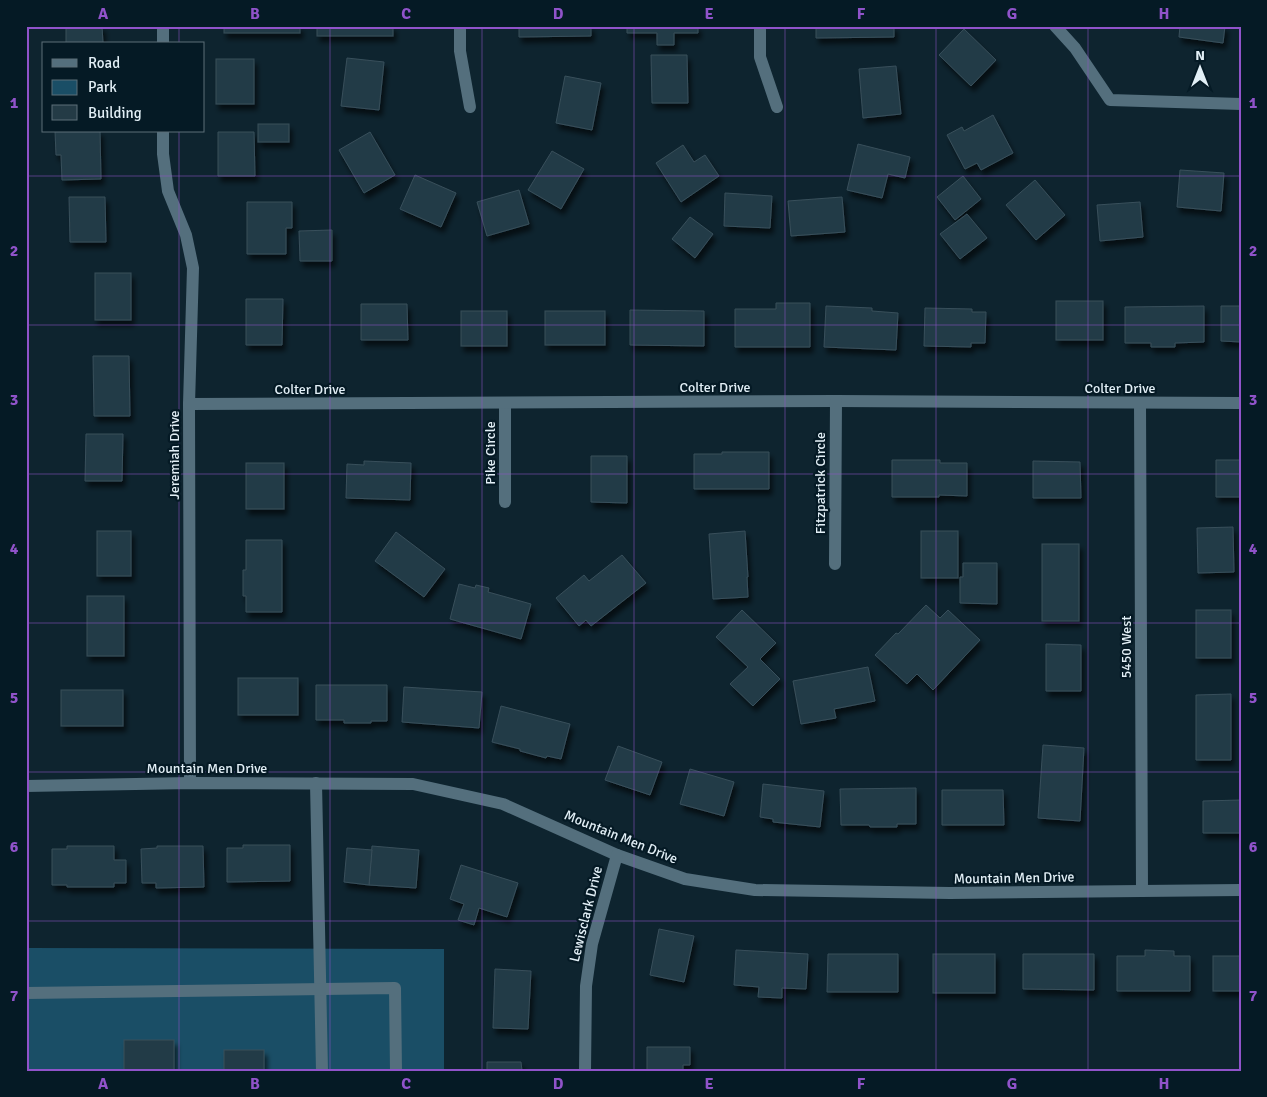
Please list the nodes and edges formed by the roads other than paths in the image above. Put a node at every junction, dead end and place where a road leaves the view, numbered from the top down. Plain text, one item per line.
1 (163, 26) edge
2 (460, 26) edge
3 (760, 26) edge
4 (1055, 26) edge
5 (163, 42) edge
6 (1241, 104) edge
7 (470, 107) dead end
8 (778, 107) dead end
9 (163, 132) edge
10 (836, 402) junction
11 (1241, 402) edge
12 (506, 403) junction
13 (1140, 403) junction
14 (189, 404) junction
15 (506, 502) dead end
16 (835, 564) dead end
17 (190, 783) junction
18 (316, 784) junction
19 (26, 786) edge
20 (617, 855) junction
21 (1241, 890) edge
22 (1142, 891) junction
23 (320, 990) junction
24 (26, 993) edge
25 (322, 1071) edge
26 (396, 1071) edge
27 (585, 1071) edge

1 - 5 street
2 - 7 street
3 - 8 street
4 - 6 street
9 - 14 street, Jeremiah Drive
10 - 12 street, Colter Drive
10 - 13 street, Colter Drive
10 - 16 street, Fitzpatrick Circle
11 - 13 street, Colter Drive
12 - 14 street, Colter Drive
12 - 15 street, Pike Circle
13 - 22 street, 5450 West
14 - 17 street, Jeremiah Drive
17 - 18 street, Mountain Men Drive
17 - 19 street, Mountain Men Drive
18 - 20 street, Mountain Men Drive
18 - 23 street
20 - 22 street, Mountain Men Drive
20 - 27 street, Lewisclark Drive
21 - 22 street, Mountain Men Drive
23 - 24 street
23 - 25 street
23 - 26 street

